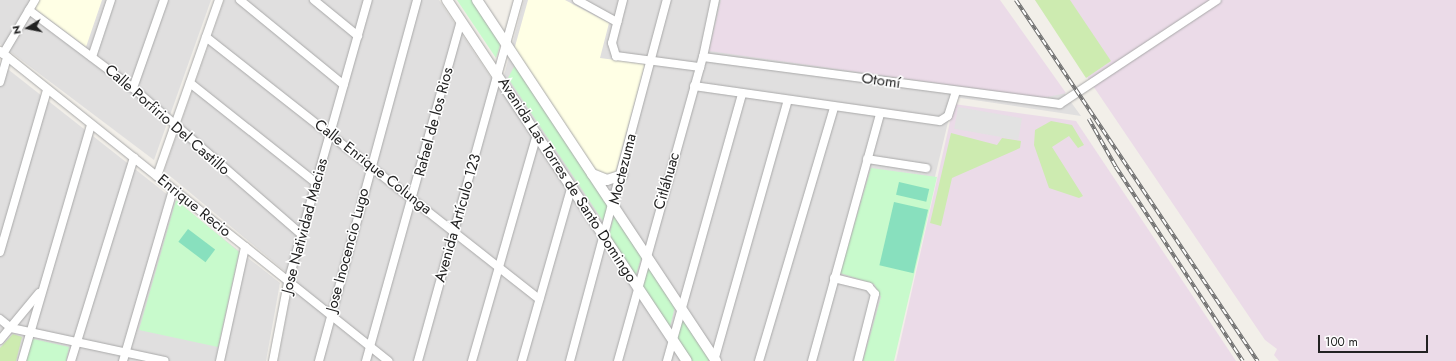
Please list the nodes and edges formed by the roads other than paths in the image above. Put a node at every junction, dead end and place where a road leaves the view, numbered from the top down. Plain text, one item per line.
1 (35, 0) edge
2 (111, 0) edge
3 (164, 0) edge
4 (219, 0) edge
5 (240, 0) edge
6 (314, 0) edge
7 (368, 0) edge
8 (417, 0) edge
9 (447, 0) edge
10 (477, 0) edge
11 (518, 0) edge
12 (578, 0) edge
13 (623, 0) edge
14 (667, 0) edge
15 (715, 0) edge
16 (1217, 0) edge
17 (29, 10) junction
18 (461, 21) junction
19 (617, 22) junction
20 (358, 36) junction
21 (206, 37) junction
22 (506, 45) junction
23 (3, 54) edge
24 (92, 57) junction
25 (703, 57) junction
26 (653, 62) junction
27 (700, 67) junction
28 (499, 76) junction
29 (0, 82) edge
30 (190, 83) junction
31 (344, 85) junction
32 (694, 86) junction
33 (133, 88) junction
34 (47, 90) junction
35 (956, 91) junction
36 (742, 94) junction
37 (788, 100) junction
38 (834, 107) junction
39 (880, 114) junction
40 (176, 124) junction
41 (91, 125) junction
42 (537, 134) junction
43 (330, 135) junction
44 (134, 158) junction
45 (867, 159) junction
46 (371, 166) junction
47 (926, 168) dead end
48 (592, 174) junction
49 (622, 175) junction
50 (157, 176) junction
51 (316, 183) junction
52 (572, 186) junction
53 (173, 190) junction
54 (413, 199) junction
55 (614, 207) junction
56 (454, 229) junction
57 (301, 234) junction
58 (606, 238) junction
59 (245, 247) junction
60 (0, 252) edge
61 (646, 255) junction
62 (498, 265) junction
63 (834, 278) junction
64 (288, 282) junction
65 (638, 287) junction
66 (42, 288) junction
67 (539, 299) junction
68 (682, 310) junction
69 (330, 316) junction
70 (0, 319) edge
71 (11, 328) junction
72 (29, 332) junction
73 (0, 340) edge
74 (673, 340) junction
75 (76, 341) junction
76 (369, 346) junction
77 (126, 352) junction
78 (715, 360) edge
79 (22, 361) edge
80 (71, 361) edge
81 (124, 361) edge
82 (165, 361) edge
83 (220, 361) edge
84 (273, 361) edge
85 (319, 361) edge
86 (366, 361) edge
87 (388, 361) edge
88 (418, 361) edge
89 (472, 361) edge
90 (522, 361) edge
91 (570, 361) edge
92 (618, 361) edge
93 (667, 361) edge
94 (687, 361) edge
95 (760, 361) edge
96 (812, 361) edge
97 (858, 361) edge

1 - 17 street
2 - 24 street
3 - 33 street
4 - 21 street
5 - 31 street
6 - 20 street
7 - 20 street, Jose Natividad Macias
8 - 46 street, Jose Inocencio Lugo
9 - 18 street, Avenida Las Torres de Santo Domingo
10 - 22 street, Avenida Las Torres de Santo Domingo
11 - 22 street, Avenida Artículo 123
12 - 19 street
13 - 19 street
14 - 26 street, Moctezuma
15 - 25 street, Citláhuac
16 - 35 street, Otomí
17 - 23 street
17 - 24 street, Calle Porfirio Del Castillo
18 - 28 street, Avenida Las Torres de Santo Domingo
18 - 54 street, Rafael de los Rios
19 - 26 street
20 - 31 street, Jose Natividad Macias
21 - 30 street
21 - 43 street, Calle Enrique Colunga
22 - 28 street, Avenida Artículo 123
22 - 48 street, Avenida Las Torres de Santo Domingo
23 - 29 street
23 - 34 street, Enrique Recio
24 - 33 street, Calle Porfirio Del Castillo
25 - 27 street, Citláhuac
25 - 35 street, Otomí
26 - 27 street
26 - 49 street, Moctezuma
27 - 32 street, Citláhuac
28 - 42 street, Avenida Las Torres de Santo Domingo
28 - 56 street, Avenida Artículo 123
30 - 40 street
30 - 51 street
31 - 43 street, Jose Natividad Macias
32 - 36 street
32 - 61 street, Citláhuac
33 - 40 street, Calle Porfirio Del Castillo
34 - 41 street, Enrique Recio
34 - 60 street
35 - 39 street
36 - 37 street
36 - 68 street
37 - 38 street
37 - 78 street
38 - 39 street
38 - 95 street
39 - 45 street
40 - 50 street
40 - 57 street, Calle Porfirio Del Castillo
41 - 44 street, Enrique Recio
41 - 66 street
42 - 52 street, Avenida Las Torres de Santo Domingo
42 - 62 street
43 - 46 street, Calle Enrique Colunga
43 - 51 street, Jose Natividad Macias
44 - 50 street, Enrique Recio
44 - 75 street
45 - 47 street
45 - 63 street
46 - 54 street, Calle Enrique Colunga
46 - 69 street, Jose Inocencio Lugo
48 - 49 street
48 - 55 street, Avenida Las Torres de Santo Domingo
49 - 55 street, Moctezuma
50 - 53 street, Enrique Recio
51 - 57 street, Jose Natividad Macias
52 - 58 street, Avenida Las Torres de Santo Domingo
52 - 67 street
53 - 59 street, Enrique Recio
53 - 77 street
54 - 56 street, Calle Enrique Colunga
54 - 76 street, Rafael de los Rios
55 - 58 street, Moctezuma
55 - 61 street, Avenida Las Torres de Santo Domingo
56 - 62 street, Calle Enrique Colunga
56 - 88 street, Avenida Artículo 123
57 - 64 street, Jose Natividad Macias
58 - 65 street, Avenida Las Torres de Santo Domingo
58 - 91 street, Moctezuma
59 - 64 street, Enrique Recio
59 - 83 street
61 - 65 street, Citláhuac
61 - 68 street, Avenida Las Torres de Santo Domingo
62 - 67 street, Calle Enrique Colunga
62 - 89 street
63 - 96 street
63 - 97 street
64 - 69 street, Enrique Recio
64 - 84 street, Jose Natividad Macias
65 - 74 street, Avenida Las Torres de Santo Domingo
65 - 92 street, Citláhuac
66 - 71 street
66 - 72 street
67 - 90 street
68 - 74 street
68 - 78 street, Avenida Las Torres de Santo Domingo
69 - 76 street, Enrique Recio
69 - 85 street, Jose Inocencio Lugo
70 - 71 street
71 - 72 street
71 - 73 street
72 - 75 street
72 - 79 street
74 - 93 street
74 - 94 street, Avenida Las Torres de Santo Domingo
75 - 77 street
75 - 80 street
76 - 86 street, Rafael de los Rios
76 - 87 street, Enrique Recio
77 - 81 street
77 - 82 street

